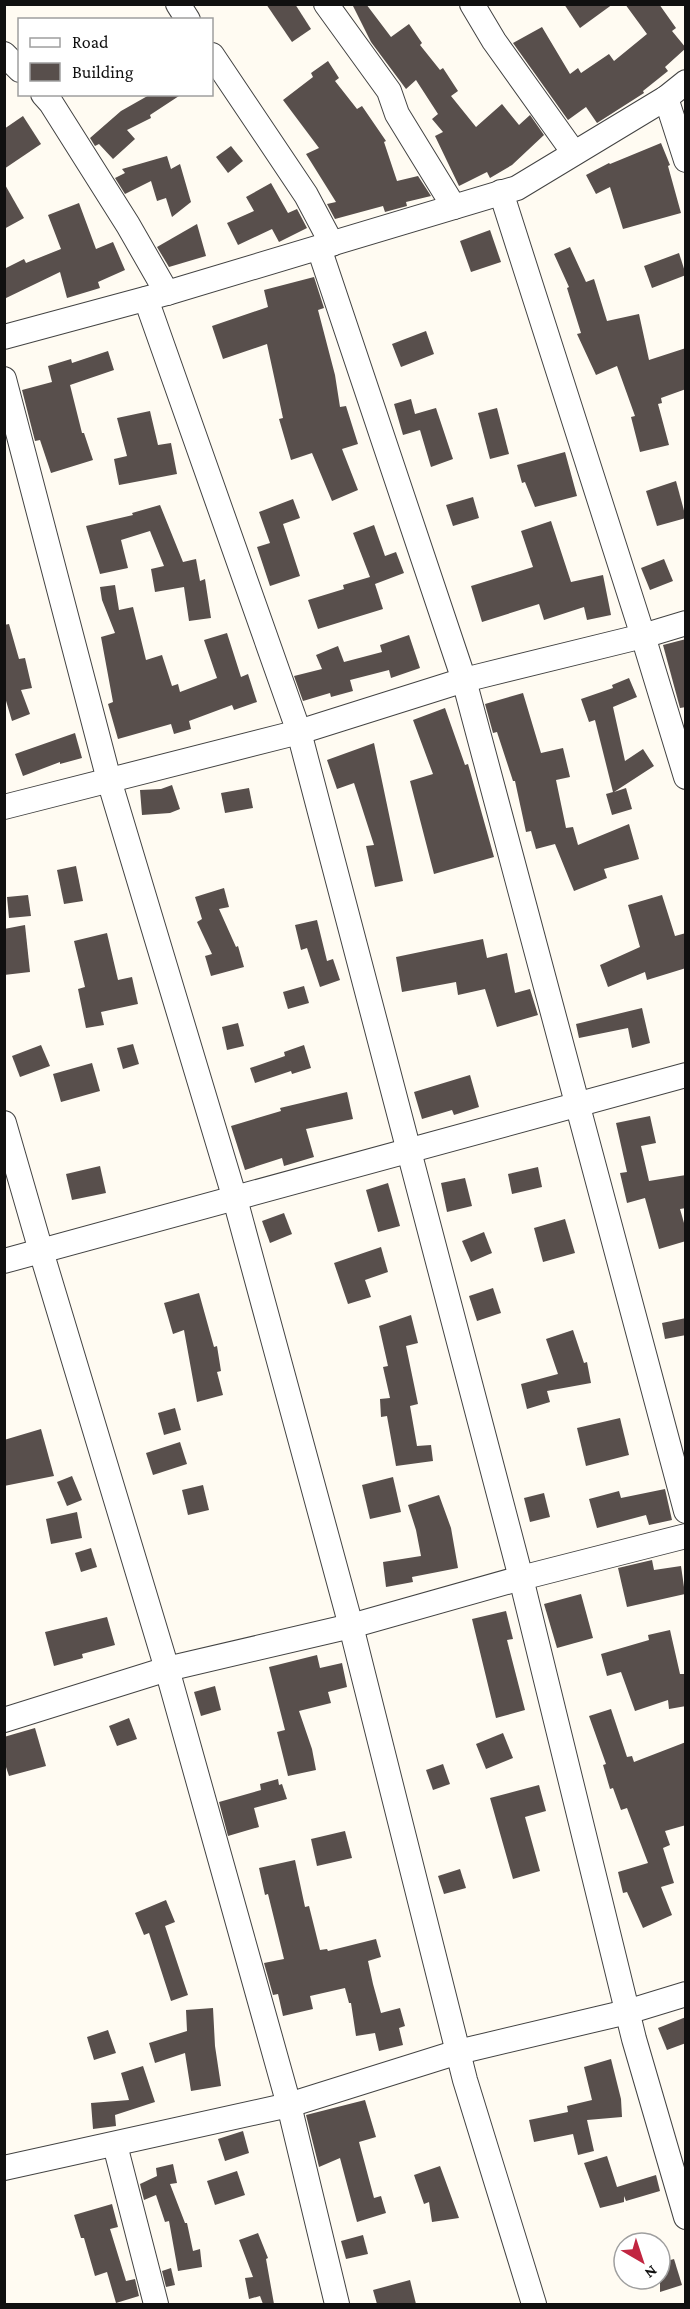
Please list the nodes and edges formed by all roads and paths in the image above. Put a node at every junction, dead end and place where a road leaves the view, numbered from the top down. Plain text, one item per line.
1 (178, 4) edge
2 (326, 4) edge
3 (472, 4) edge
4 (187, 18) edge
5 (4, 54) edge
6 (213, 57) edge
7 (18, 68) edge
8 (686, 82) edge
9 (45, 96) edge
10 (666, 98) junction
11 (574, 153) junction
12 (686, 160) edge
13 (501, 192) junction
14 (454, 207) junction
15 (326, 246) junction
16 (156, 296) junction
17 (4, 337) edge
18 (4, 379) edge
19 (686, 623) edge
20 (643, 636) junction
21 (464, 680) junction
22 (299, 732) junction
23 (686, 777) edge
24 (109, 780) junction
25 (4, 807) edge
26 (686, 1075) edge
27 (578, 1105) junction
28 (4, 1124) edge
29 (410, 1152) junction
30 (235, 1199) junction
31 (41, 1251) junction
32 (4, 1261) edge
33 (686, 1511) edge
34 (686, 1536) edge
35 (521, 1578) junction
36 (351, 1626) junction
37 (167, 1669) junction
38 (4, 1720) edge
39 (686, 1994) edge
40 (627, 2012) junction
41 (458, 2052) junction
42 (289, 2105) junction
43 (115, 2145) junction
44 (4, 2168) edge
45 (686, 2217) edge
46 (156, 2304) edge
47 (337, 2304) edge
48 (534, 2304) edge

1 - 4 street
2 - 14 street
3 - 11 street
5 - 7 street
6 - 15 street
8 - 10 street
9 - 16 street
10 - 11 street
10 - 12 street
11 - 13 street
13 - 14 street
13 - 20 street
14 - 15 street
15 - 16 street
15 - 21 street
16 - 17 street
16 - 22 street
18 - 24 street
19 - 20 street
20 - 21 street
20 - 23 street
21 - 22 street
21 - 27 street
22 - 24 street
22 - 29 street
24 - 25 street
24 - 30 street
26 - 27 street
27 - 29 street
27 - 33 street
28 - 31 street
29 - 30 street
29 - 35 street
30 - 31 street
30 - 36 street
31 - 32 street
31 - 37 street
34 - 35 street
35 - 36 street
35 - 40 street
36 - 37 street
36 - 41 street
37 - 38 street
37 - 42 street
39 - 40 street
40 - 41 street
40 - 45 street
41 - 42 street
41 - 48 street
42 - 43 street
42 - 47 street
43 - 44 street
43 - 46 street

